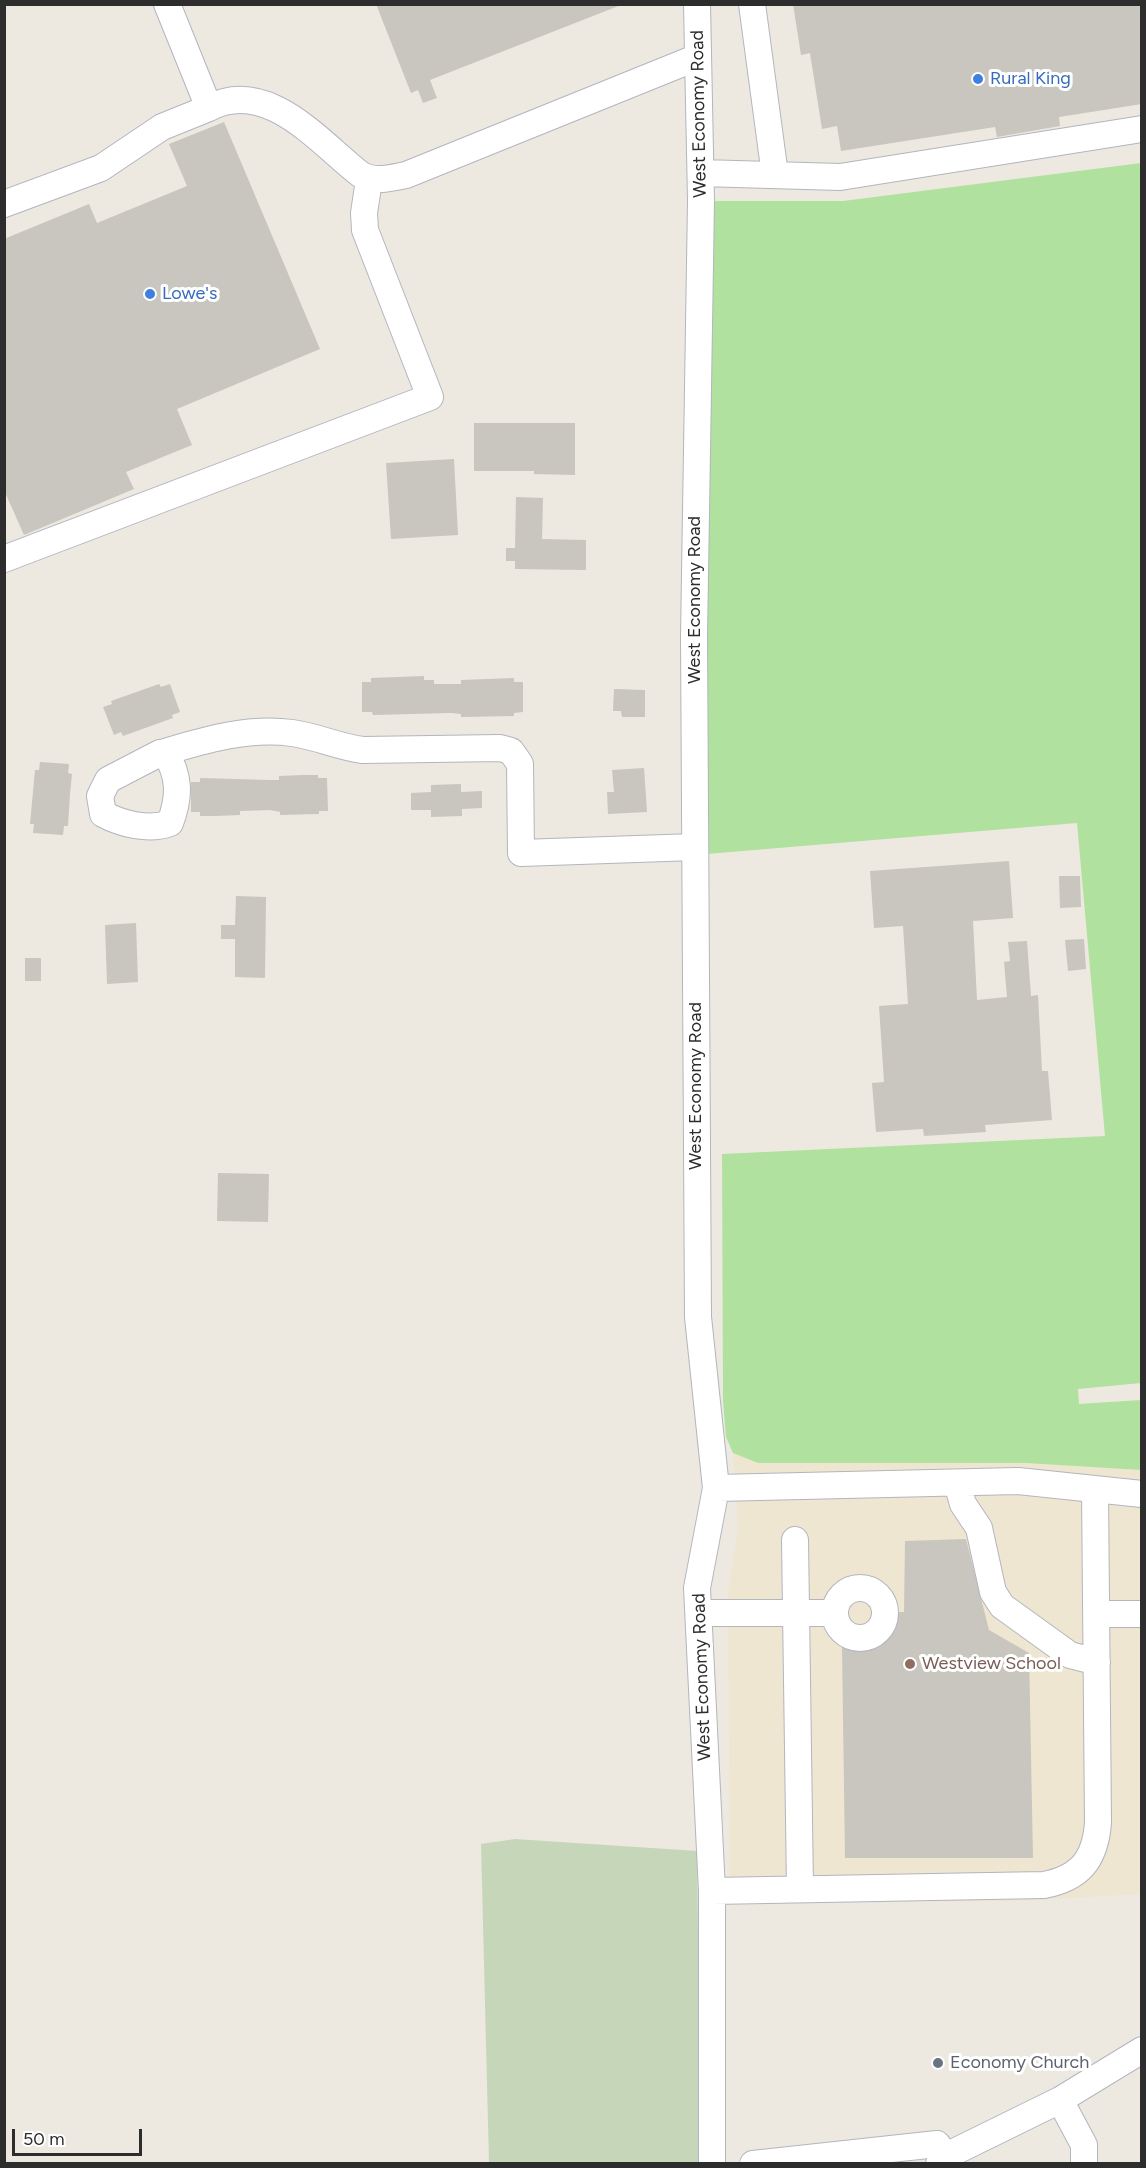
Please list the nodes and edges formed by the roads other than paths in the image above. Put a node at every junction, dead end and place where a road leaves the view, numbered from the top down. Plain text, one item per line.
1 (167, 4) edge
2 (697, 4) edge
3 (752, 4) edge
4 (698, 57) junction
5 (209, 108) junction
6 (1142, 129) edge
7 (701, 173) junction
8 (775, 175) junction
9 (369, 180) junction
10 (4, 204) edge
11 (4, 559) edge
12 (165, 752) dead end
13 (695, 847) junction
14 (957, 1483) junction
15 (717, 1488) junction
16 (1095, 1489) junction
17 (1142, 1494) edge
18 (795, 1540) dead end
19 (699, 1613) junction
20 (796, 1613) junction
21 (835, 1613) dead end
22 (1096, 1614) junction
23 (1142, 1614) edge
24 (1097, 1662) junction
25 (800, 1889) junction
26 (712, 1891) junction
27 (1142, 2050) edge
28 (1060, 2100) junction
29 (943, 2160) edge
30 (712, 2163) edge
31 (753, 2163) edge
32 (1084, 2163) edge

1 - 5 street
2 - 4 street, West Economy Road
3 - 8 street
4 - 7 street, West Economy Road
4 - 9 street
5 - 9 street
5 - 10 street
6 - 8 street
7 - 8 street
7 - 13 street, West Economy Road
9 - 11 street
12 - 13 street
13 - 15 street, West Economy Road
14 - 15 street
14 - 16 street
14 - 24 street
15 - 19 street, West Economy Road
16 - 17 street
16 - 22 street
18 - 20 street
19 - 20 street
19 - 26 street, West Economy Road
20 - 21 street
20 - 25 street
22 - 23 street
22 - 24 street
24 - 25 street
25 - 26 street
26 - 30 street, West Economy Road
27 - 28 street
28 - 29 street
28 - 32 street
29 - 31 street

